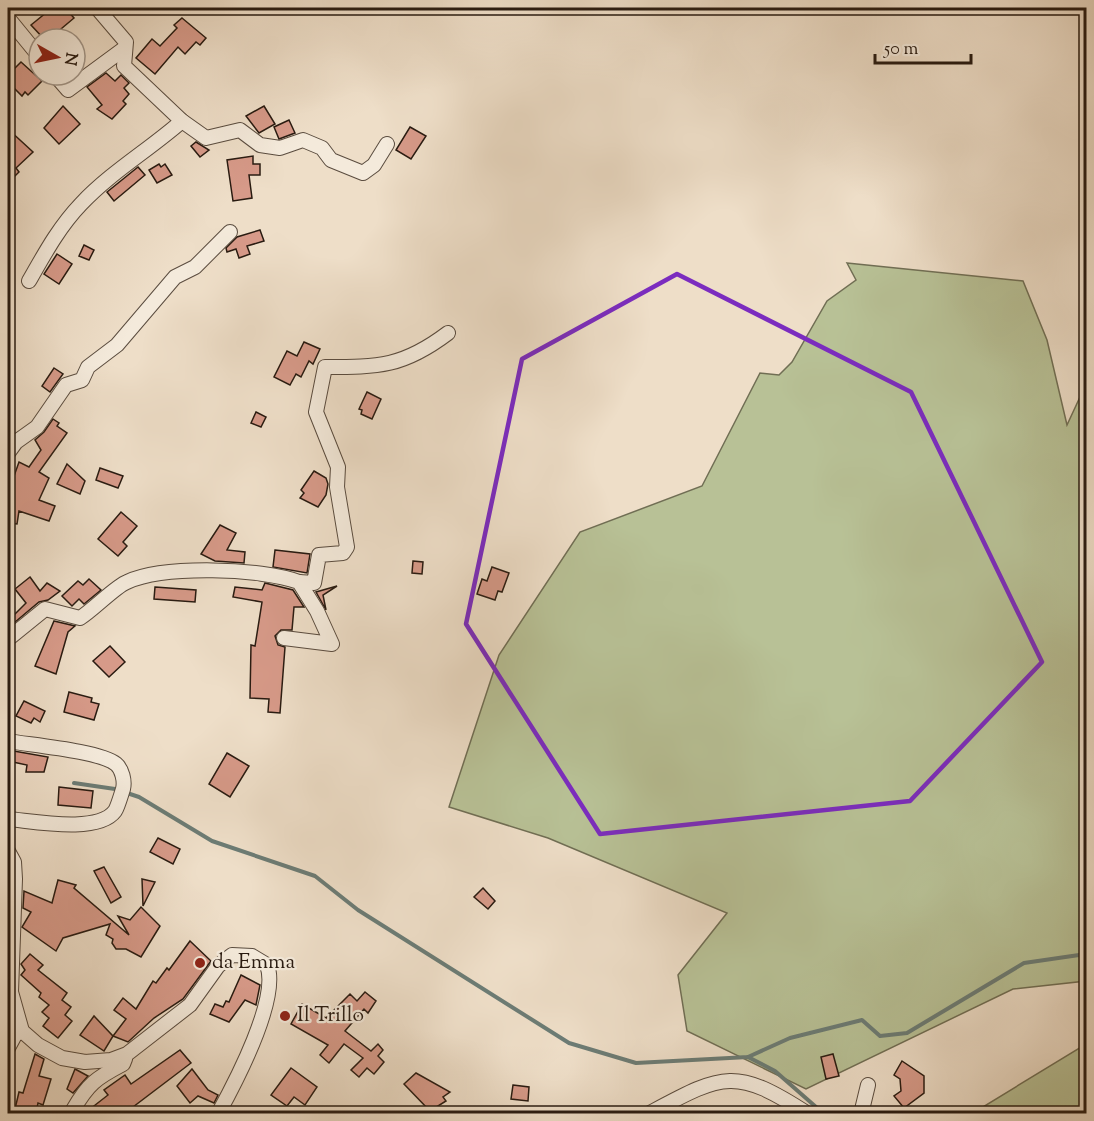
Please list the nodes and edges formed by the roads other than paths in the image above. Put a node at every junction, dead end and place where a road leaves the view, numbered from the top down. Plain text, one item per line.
1 (97, 8) edge
2 (8, 18) edge
3 (27, 41) edge
4 (125, 48) junction
5 (87, 76) edge
6 (182, 121) junction
7 (387, 144) dead end
8 (230, 232) dead end
9 (29, 281) dead end
10 (448, 333) dead end
11 (8, 453) edge
12 (299, 582) junction
13 (284, 638) dead end
14 (8, 639) edge
15 (8, 741) edge
16 (8, 819) edge
17 (8, 851) edge
18 (22, 1031) junction
19 (8, 1048) edge
20 (127, 1054) junction
21 (868, 1085) dead end
22 (76, 1113) edge
23 (218, 1113) edge
24 (648, 1113) edge
25 (808, 1113) edge
26 (861, 1113) edge

1 - 4 street
2 - 3 street
4 - 5 street
4 - 6 street
6 - 7 street
6 - 9 street
8 - 11 street
10 - 12 street
12 - 13 street
12 - 14 street
15 - 16 street
17 - 18 street
18 - 19 street
18 - 20 street
20 - 22 street
20 - 23 street
21 - 26 street
24 - 25 street

